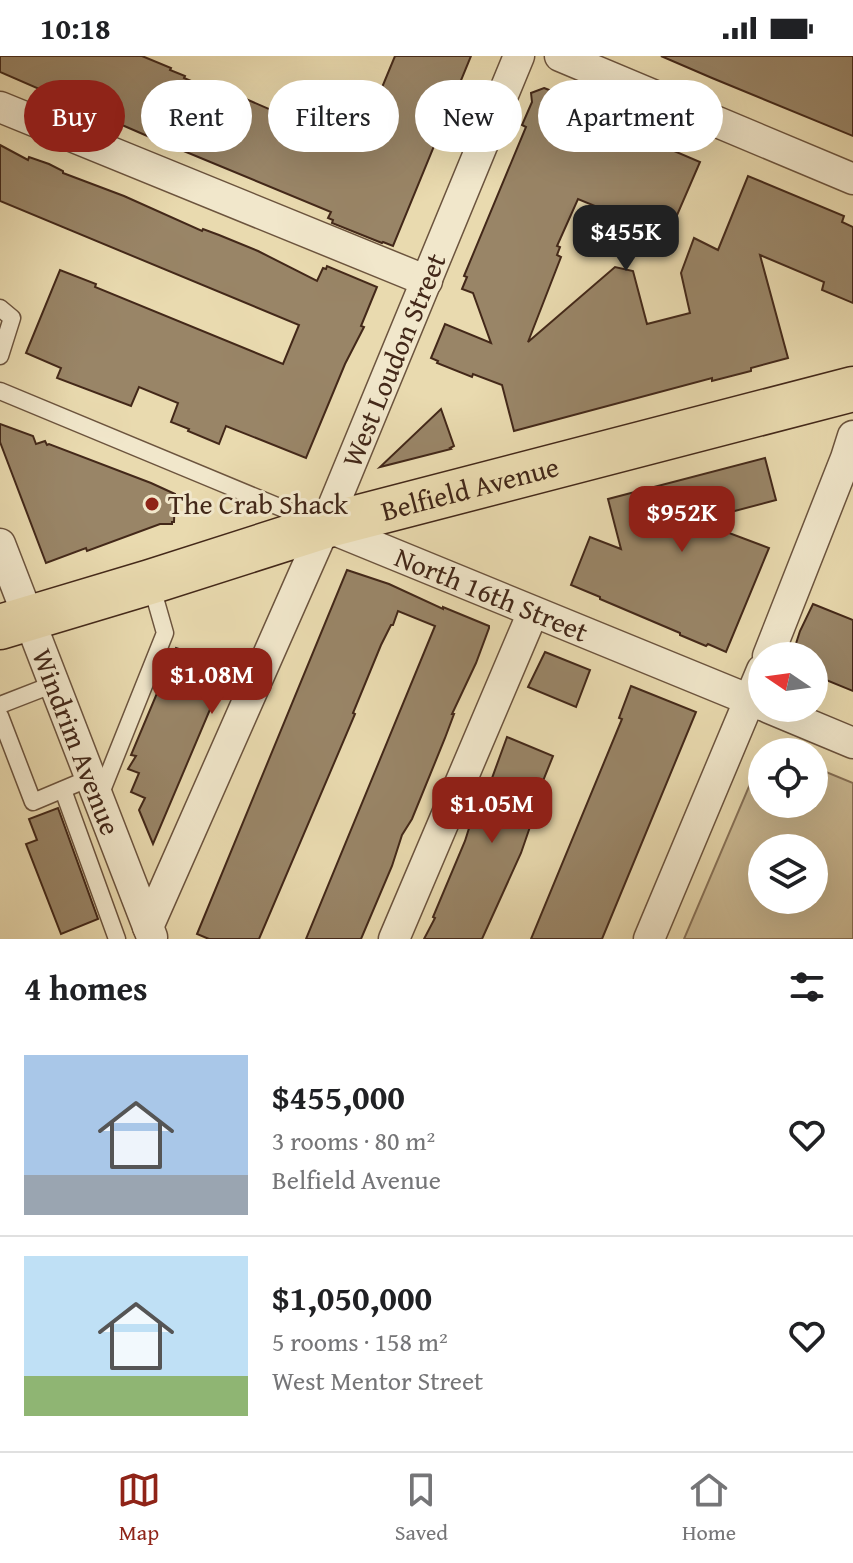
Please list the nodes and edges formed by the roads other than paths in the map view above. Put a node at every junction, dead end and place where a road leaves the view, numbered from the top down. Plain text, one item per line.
1 (519, 56) edge
2 (560, 56) edge
3 (0, 107) edge
4 (853, 179) edge
5 (427, 281) junction
6 (0, 308) edge
7 (0, 356) edge
8 (853, 389) edge
9 (0, 391) edge
10 (851, 451) edge
11 (325, 526) junction
12 (0, 544) edge
13 (150, 582) junction
14 (533, 612) junction
15 (14, 623) edge
16 (774, 642) edge
17 (54, 684) junction
18 (748, 699) edge
19 (0, 705) edge
20 (0, 716) edge
21 (751, 722) edge
22 (803, 722) edge
23 (853, 743) edge
24 (94, 788) junction
25 (63, 790) junction
26 (150, 933) edge
27 (117, 939) edge
28 (394, 939) edge
29 (649, 939) edge

1 - 5 street, West Loudon Street
2 - 4 street
3 - 5 street
5 - 11 street, West Loudon Street
6 - 7 lane
8 - 11 main road, Belfield Avenue
9 - 11 lane, North 16th Street
10 - 16 street
11 - 13 main road, Belfield Avenue
11 - 14 street, North 16th Street
11 - 26 street, West Loudon Street
12 - 15 street, Windrim Avenue
13 - 15 main road, Belfield Avenue
13 - 24 lane
14 - 18 street, North 16th Street
14 - 28 street
15 - 17 street, Windrim Avenue
17 - 19 lane
17 - 24 street, Windrim Avenue
20 - 25 lane
21 - 29 street
22 - 23 street, North 16th Street
24 - 25 lane
24 - 26 street, Windrim Avenue
25 - 27 lane

